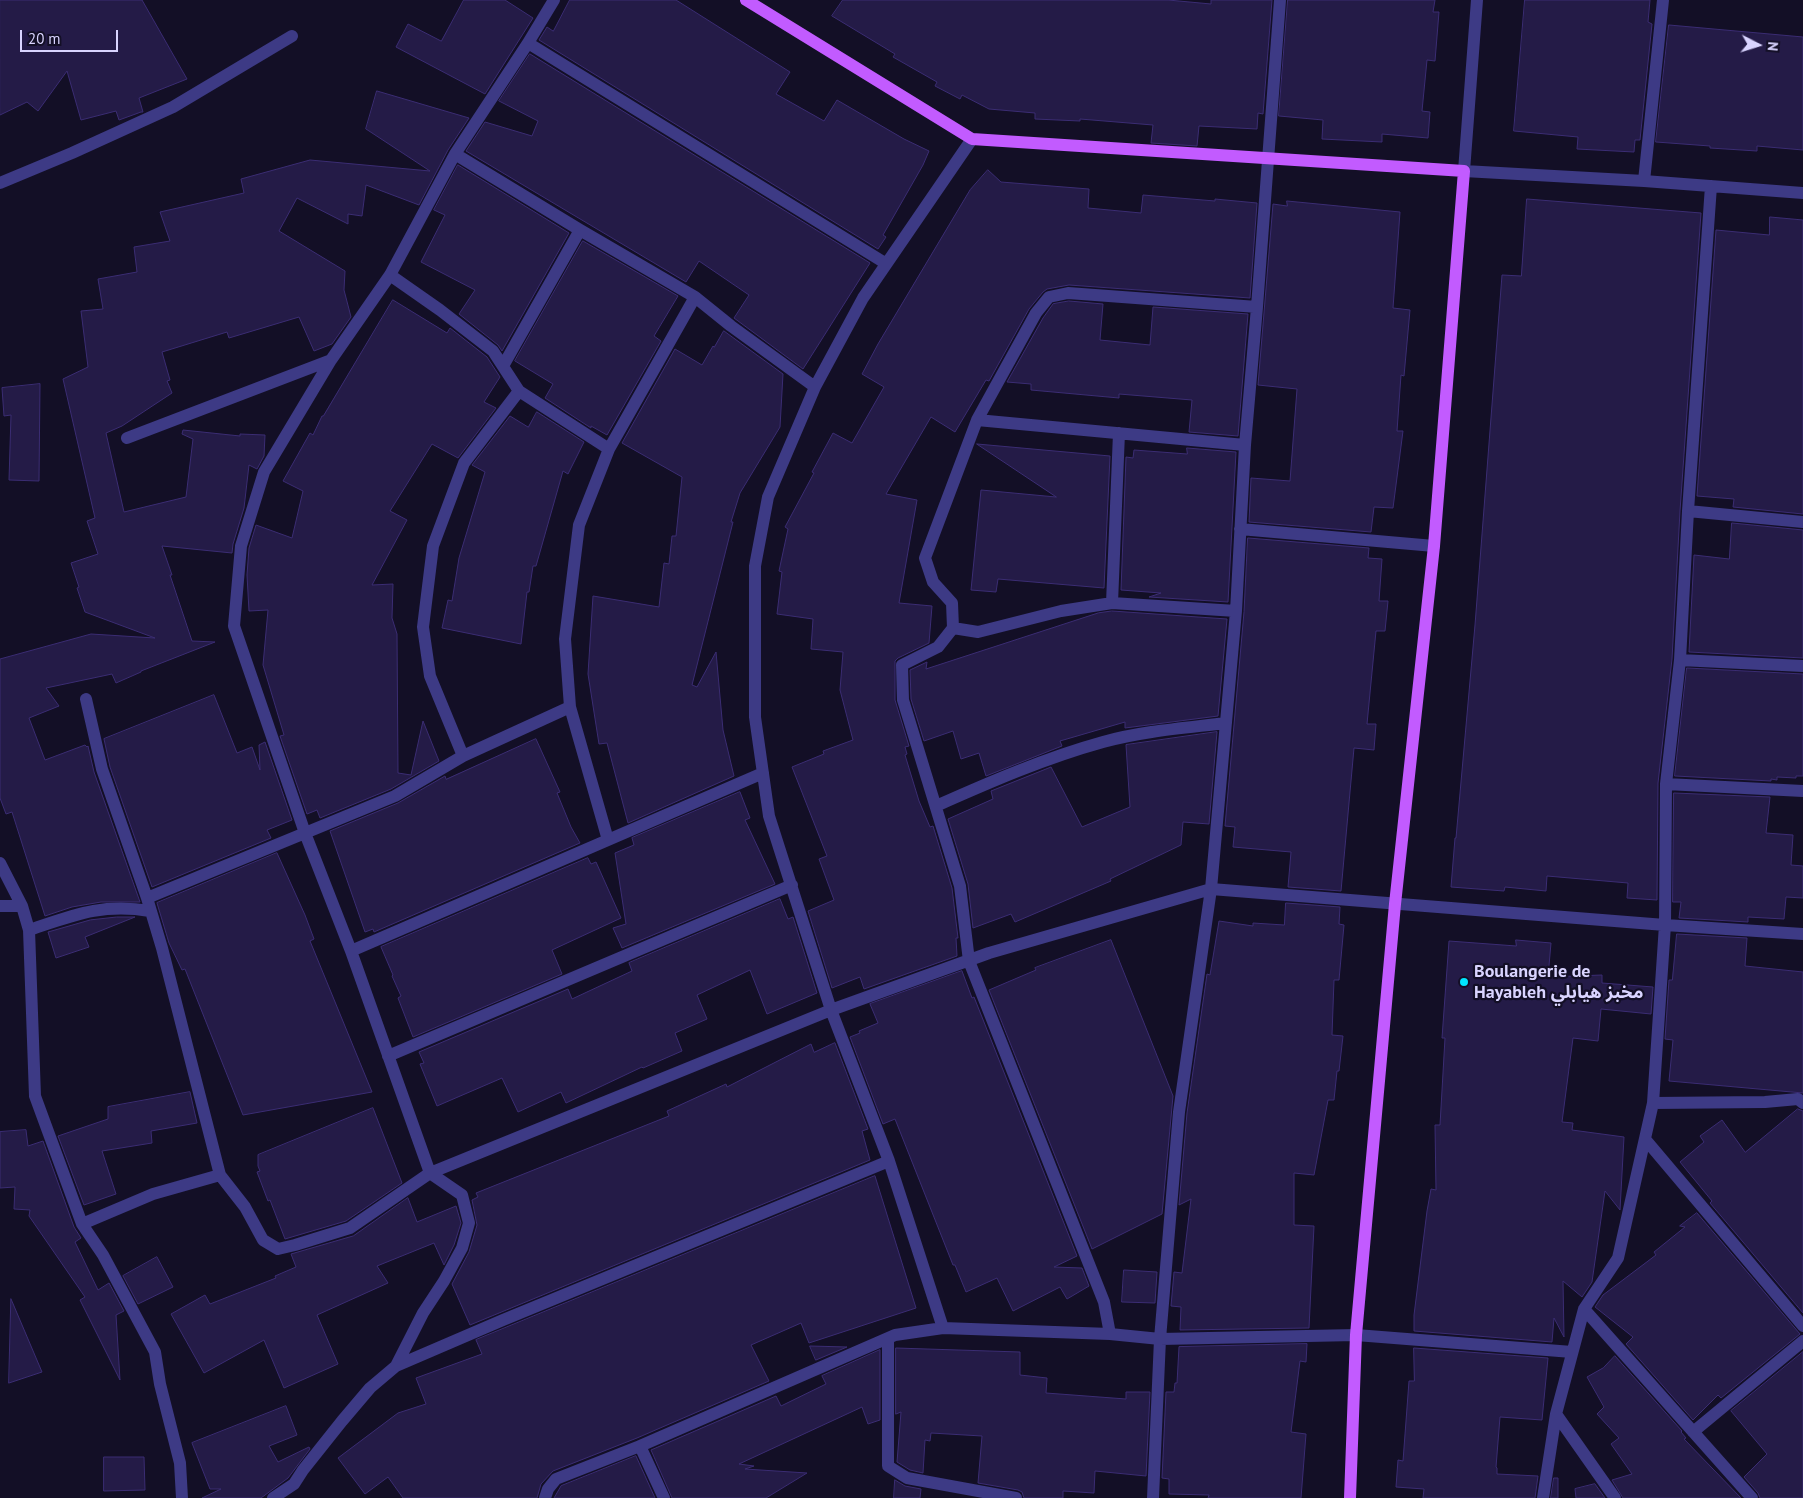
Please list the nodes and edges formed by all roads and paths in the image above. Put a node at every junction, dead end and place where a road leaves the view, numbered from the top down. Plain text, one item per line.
1 (554, 0) edge
2 (746, 0) edge
3 (1280, 0) edge
4 (1477, 0) edge
5 (1662, 0) edge
6 (292, 36) dead end
7 (528, 43) junction
8 (972, 139) junction
9 (455, 154) junction
10 (1268, 159) junction
11 (1464, 171) junction
12 (1644, 181) junction
13 (0, 183) edge
14 (1711, 186) junction
15 (1803, 193) edge
16 (580, 230) junction
17 (885, 263) junction
18 (390, 275) junction
19 (695, 297) junction
20 (1257, 307) junction
21 (331, 360) junction
22 (503, 366) junction
23 (815, 387) junction
24 (520, 391) junction
25 (977, 420) junction
26 (1119, 433) junction
27 (127, 438) dead end
28 (1245, 445) junction
29 (609, 449) junction
30 (1688, 511) junction
31 (1803, 522) edge
32 (1240, 529) junction
33 (1434, 546) junction
34 (1112, 603) junction
35 (1236, 611) junction
36 (953, 628) junction
37 (1680, 660) junction
38 (1803, 666) edge
39 (86, 699) dead end
40 (570, 707) junction
41 (1226, 723) junction
42 (463, 756) junction
43 (763, 773) junction
44 (1666, 784) junction
45 (1803, 791) edge
46 (936, 806) junction
47 (305, 833) junction
48 (608, 840) junction
49 (0, 862) edge
50 (792, 885) junction
51 (1211, 889) junction
52 (147, 898) junction
53 (1395, 904) junction
54 (0, 906) edge
55 (22, 906) junction
56 (150, 911) junction
57 (1665, 924) junction
58 (29, 930) junction
59 (1803, 934) edge
60 (351, 951) junction
61 (969, 961) junction
62 (831, 1010) junction
63 (388, 1056) junction
64 (1803, 1102) edge
65 (1653, 1103) junction
66 (1645, 1139) junction
67 (889, 1161) junction
68 (430, 1173) junction
69 (220, 1175) junction
70 (82, 1224) junction
71 (1584, 1309) junction
72 (1803, 1326) edge
73 (944, 1328) junction
74 (1110, 1334) junction
75 (1356, 1335) junction
76 (888, 1339) junction
77 (1160, 1339) junction
78 (1803, 1340) edge
79 (1572, 1352) junction
80 (396, 1366) junction
81 (1556, 1414) junction
82 (1693, 1432) junction
83 (640, 1446) junction
84 (182, 1498) edge
85 (274, 1498) edge
86 (545, 1498) edge
87 (664, 1498) edge
88 (1016, 1498) edge
89 (1153, 1498) edge
90 (1350, 1498) edge
91 (1543, 1498) edge
92 (1615, 1498) edge
93 (1752, 1498) edge

1 - 7 street
2 - 8 main road
3 - 10 street
4 - 11 street
5 - 12 street
6 - 13 street
7 - 9 street
7 - 17 street
8 - 10 main road
8 - 17 street
9 - 16 street
9 - 18 street
10 - 11 main road
10 - 20 street
11 - 12 street
11 - 33 main road
12 - 14 street
14 - 15 street
14 - 30 street
16 - 19 street
16 - 22 street
17 - 23 street
18 - 21 street
18 - 22 street
19 - 23 street
19 - 29 street
20 - 25 street
20 - 28 street
21 - 27 street
21 - 47 street
22 - 24 street
23 - 43 street
24 - 29 street
24 - 42 street
25 - 26 street
25 - 36 street
26 - 28 street
26 - 34 street
28 - 32 street
29 - 40 street
30 - 31 street
30 - 37 street
32 - 33 street
32 - 35 street
33 - 53 main road
34 - 35 street
34 - 36 street
35 - 41 street
36 - 46 street
37 - 38 street
37 - 44 street
39 - 52 street
40 - 42 street
40 - 48 street
41 - 46 street
41 - 51 street
42 - 47 street
43 - 48 street
43 - 50 street
44 - 45 street
44 - 57 street
46 - 61 street
47 - 52 street
47 - 60 street
48 - 60 street
49 - 55 street
50 - 62 street
50 - 63 street
51 - 53 street
51 - 61 street
51 - 77 street
52 - 56 street
53 - 57 street
53 - 75 main road
54 - 55 street
55 - 58 street
56 - 58 street
56 - 69 street
57 - 59 street
57 - 65 street
58 - 70 street
60 - 63 street
61 - 62 street
61 - 74 street
62 - 67 street
62 - 68 street
63 - 68 street
64 - 65 street
65 - 66 street
66 - 71 street
66 - 72 street
67 - 73 street
67 - 80 street
68 - 69 street
68 - 80 street
69 - 70 street
70 - 84 street
71 - 79 street
71 - 82 street
73 - 74 street
73 - 76 street
74 - 77 street
75 - 77 street
75 - 79 street
75 - 90 main road
76 - 83 street
76 - 88 street
77 - 89 street
78 - 82 street
79 - 81 street
80 - 85 street
81 - 91 street
81 - 92 street
82 - 93 street
83 - 86 street
83 - 87 street

